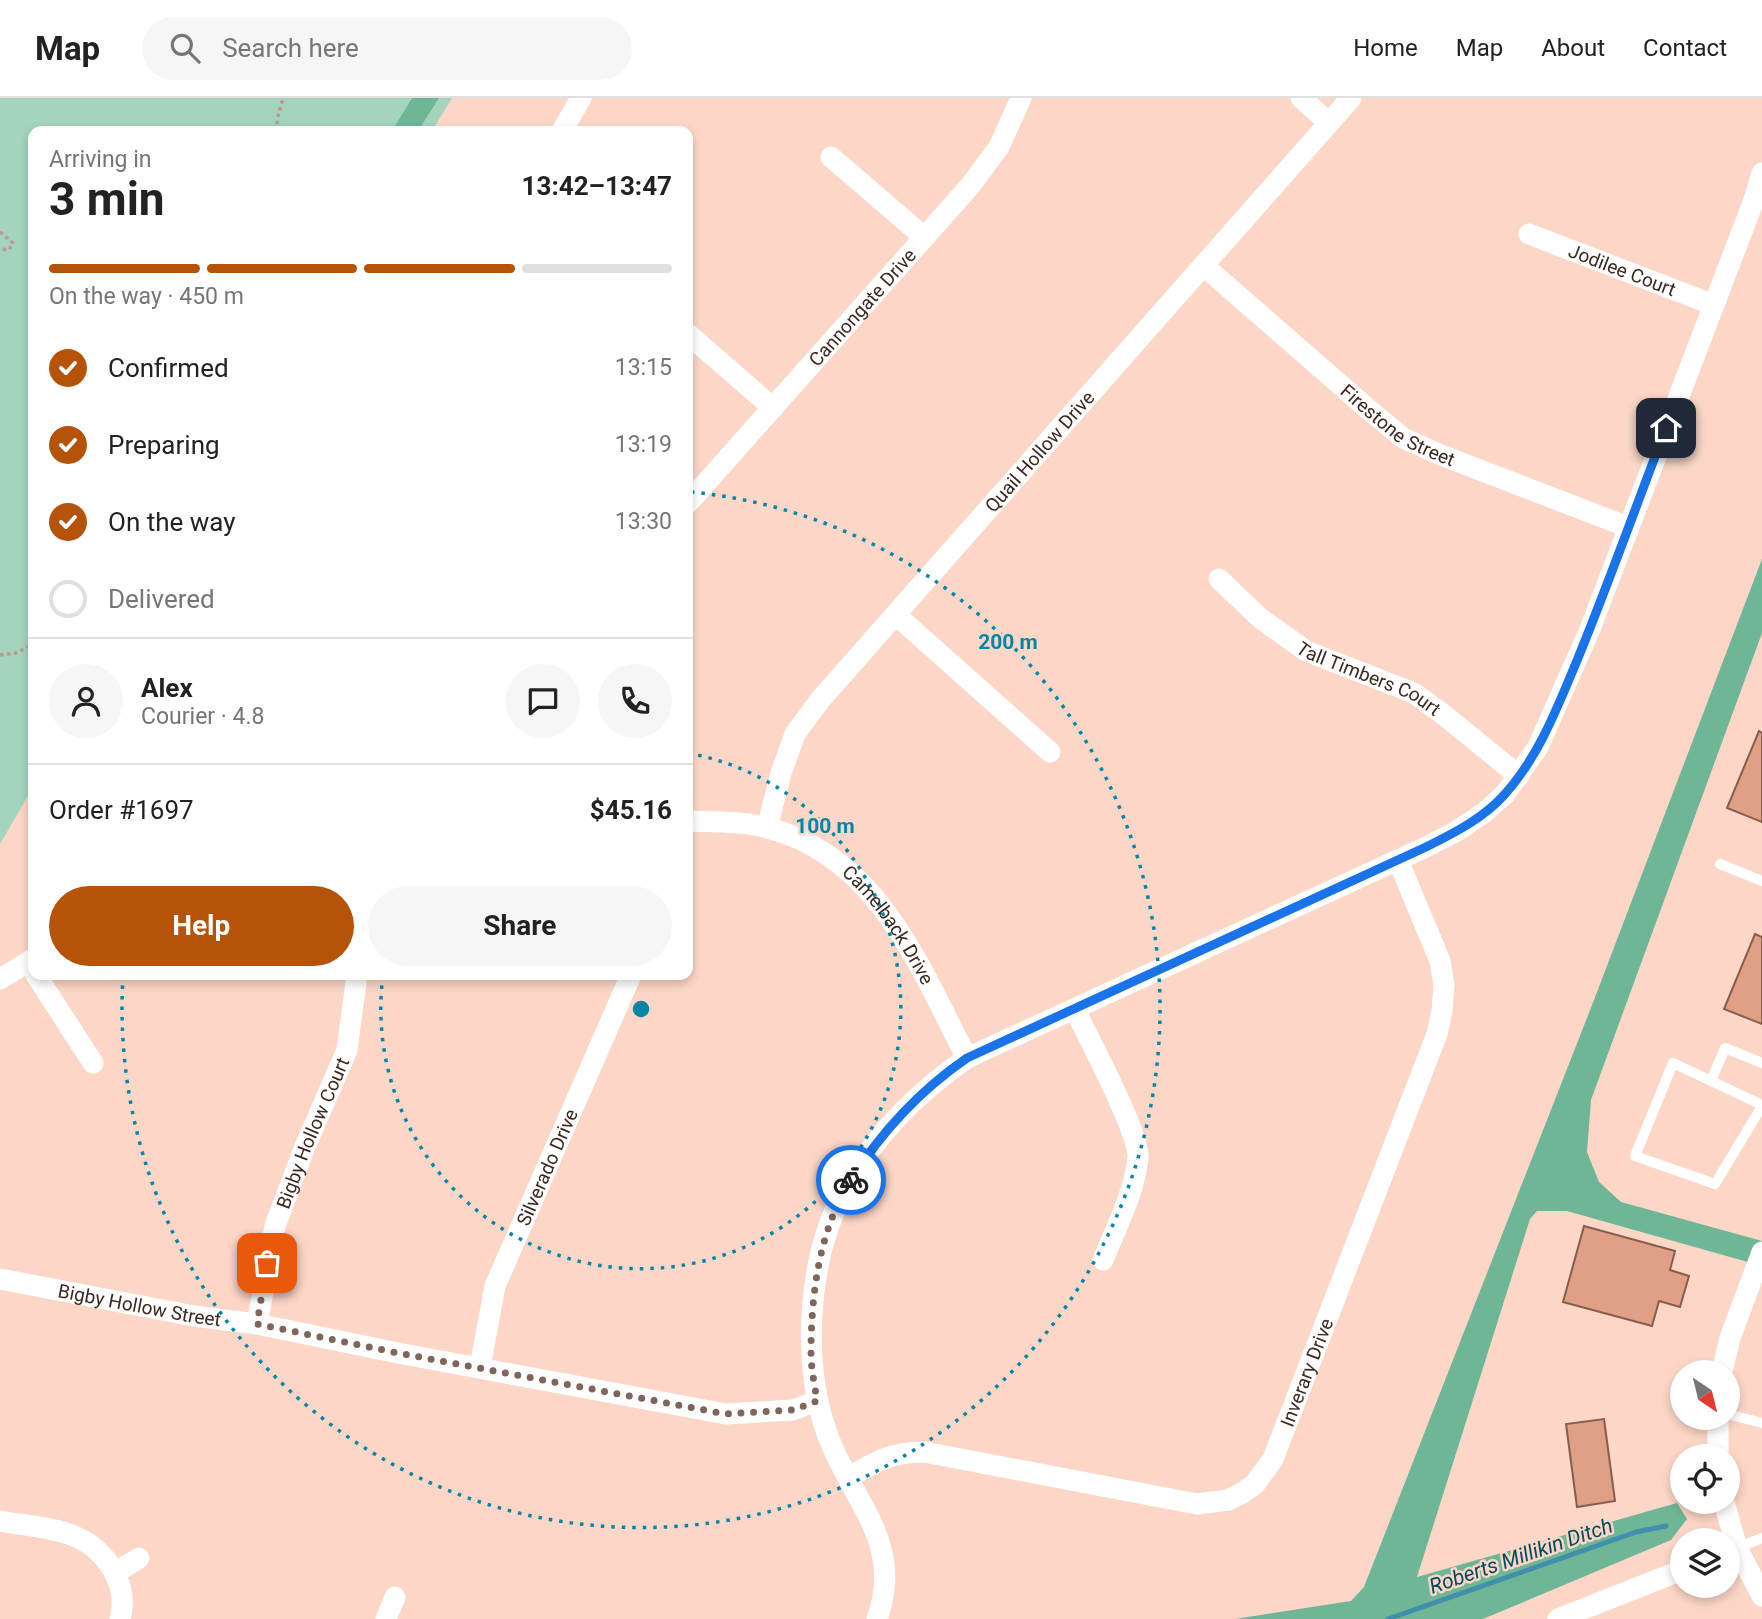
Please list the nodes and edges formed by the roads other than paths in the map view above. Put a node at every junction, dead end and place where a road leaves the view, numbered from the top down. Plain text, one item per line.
1 (581, 98) edge
2 (1021, 98) edge
3 (1301, 98) edge
4 (1351, 98) edge
5 (1329, 123) junction
6 (565, 126) edge
7 (831, 158) dead end
8 (1762, 173) edge
9 (1529, 234) dead end
10 (924, 237) junction
11 (1204, 267) junction
12 (1714, 305) junction
13 (693, 338) edge
14 (772, 408) junction
15 (693, 497) edge
16 (1628, 527) junction
17 (1219, 579) dead end
18 (896, 615) junction
19 (1050, 752) dead end
20 (1519, 776) junction
21 (693, 821) edge
22 (767, 828) junction
23 (1398, 860) junction
24 (1720, 864) dead end
25 (1762, 881) edge
26 (28, 969) edge
27 (0, 979) edge
28 (41, 980) edge
29 (629, 980) edge
30 (356, 982) dead end
31 (1075, 1010) junction
32 (967, 1058) junction
33 (93, 1063) dead end
34 (1762, 1063) edge
35 (1711, 1081) junction
36 (1762, 1106) edge
37 (1762, 1252) edge
38 (1103, 1261) dead end
39 (0, 1279) edge
40 (257, 1324) junction
41 (1725, 1360) edge
42 (480, 1367) junction
43 (817, 1401) junction
44 (1740, 1417) edge
45 (1762, 1423) edge
46 (848, 1478) junction
47 (0, 1521) edge
48 (1762, 1538) edge
49 (1740, 1547) edge
50 (139, 1558) dead end
51 (1740, 1562) edge
52 (115, 1573) junction
53 (1670, 1576) edge
54 (1762, 1596) edge
55 (395, 1597) dead end
56 (1597, 1611) edge
57 (120, 1619) edge
58 (386, 1619) edge
59 (877, 1619) edge
60 (1558, 1619) edge

1 - 6 street
2 - 10 street, Cannongate Drive
3 - 5 street
4 - 5 street, Quail Hollow Drive
5 - 11 street, Quail Hollow Drive
7 - 10 street
8 - 12 street
9 - 12 street, Jodilee Court
10 - 14 street, Cannongate Drive
11 - 16 street, Firestone Street
11 - 18 street, Quail Hollow Drive
12 - 16 street
13 - 14 street
14 - 15 street, Cannongate Drive
16 - 20 street
17 - 20 street, Tall Timbers Court
18 - 19 street
18 - 22 street, Quail Hollow Drive
20 - 23 street
21 - 22 street, Camelback Drive
22 - 32 street, Camelback Drive
23 - 31 street
23 - 46 street, Inverary Drive
24 - 25 lane
26 - 27 street
28 - 33 street
29 - 42 street, Silverado Drive
30 - 40 street, Bigby Hollow Court
31 - 32 street
31 - 38 street
32 - 43 street
34 - 35 lane
35 - 36 lane
35 - 36 lane
37 - 41 street
39 - 40 street, Bigby Hollow Street
40 - 42 street, Bigby Hollow Street
42 - 43 street, Bigby Hollow Street
43 - 46 street
44 - 45 lane
46 - 59 street
47 - 52 street
48 - 49 lane
50 - 52 street
51 - 54 street
52 - 57 street
53 - 56 street
55 - 58 street
56 - 60 street

